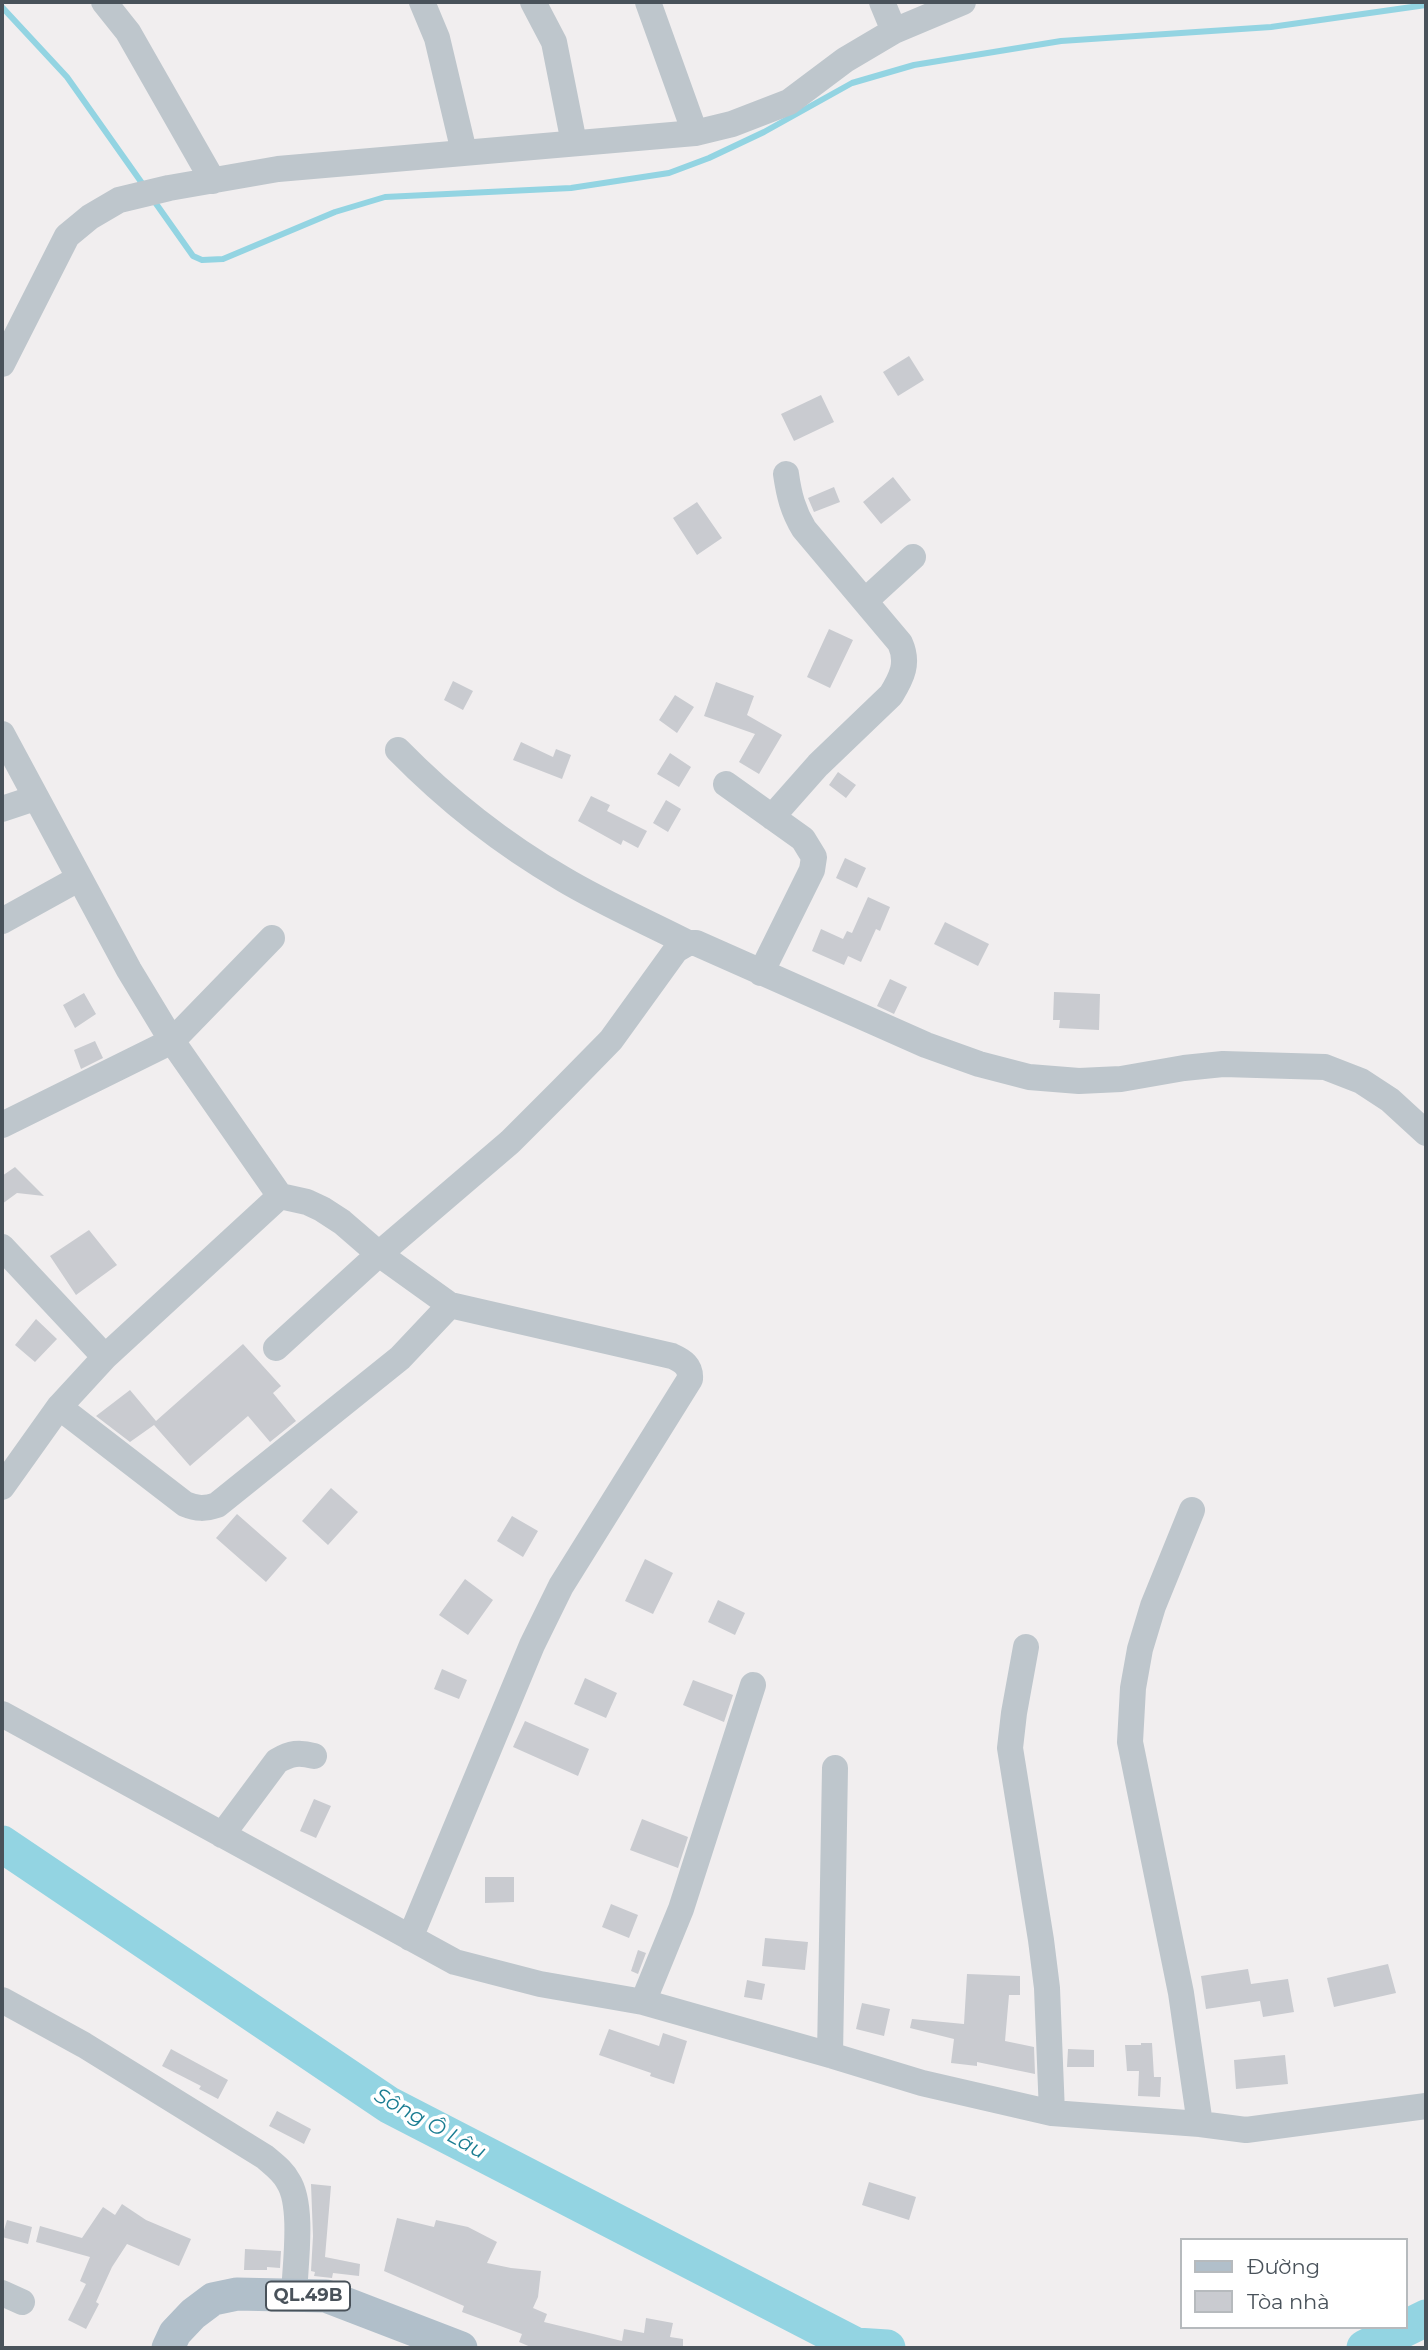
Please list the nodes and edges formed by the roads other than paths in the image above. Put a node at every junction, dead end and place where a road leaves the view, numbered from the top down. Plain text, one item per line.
1 (104, 2) edge
2 (422, 2) edge
3 (533, 2) edge
4 (648, 2) edge
5 (882, 2) edge
6 (963, 2) edge
7 (894, 31) junction
8 (695, 133) junction
9 (574, 143) junction
10 (464, 152) junction
11 (213, 181) junction
12 (2, 364) edge
13 (786, 474) dead end
14 (913, 557) dead end
15 (865, 601) junction
16 (2, 734) edge
17 (398, 750) dead end
18 (726, 784) dead end
19 (35, 798) junction
20 (2, 808) edge
21 (772, 817) junction
22 (78, 879) junction
23 (2, 921) edge
24 (272, 938) dead end
25 (688, 943) junction
26 (761, 973) junction
27 (172, 1041) junction
28 (2, 1125) edge
29 (1426, 1133) edge
30 (281, 1196) junction
31 (2, 1247) edge
32 (379, 1254) junction
33 (450, 1305) junction
34 (276, 1348) dead end
35 (105, 1357) junction
36 (59, 1407) junction
37 (2, 1486) edge
38 (1192, 1510) dead end
39 (1026, 1647) dead end
40 (753, 1685) dead end
41 (2, 1714) edge
42 (314, 1756) dead end
43 (835, 1768) dead end
44 (222, 1835) junction
45 (410, 1938) junction
46 (2, 2000) edge
47 (643, 2002) junction
48 (830, 2055) junction
49 (1426, 2106) edge
50 (1052, 2113) junction
51 (1200, 2124) junction
52 (294, 2295) junction
53 (168, 2348) edge
54 (461, 2348) edge

1 - 11 street
2 - 10 street
3 - 9 street
4 - 8 street
5 - 7 street
6 - 7 street
7 - 8 street
8 - 9 street
9 - 10 street
10 - 11 street
11 - 12 street
13 - 15 street
14 - 15 street
15 - 21 street
16 - 19 street
17 - 25 street
18 - 21 street
19 - 20 street
19 - 22 street
21 - 26 street
22 - 23 street
22 - 27 street
24 - 27 street
25 - 26 street
25 - 32 street
26 - 29 street
27 - 28 street
27 - 30 street
30 - 32 street
30 - 35 street
31 - 35 street
32 - 33 street
32 - 34 street
33 - 36 street
33 - 45 street
35 - 36 street
36 - 37 street
38 - 51 street
39 - 50 street
40 - 47 street
41 - 44 street
42 - 44 street
43 - 48 street
44 - 45 street
45 - 47 street
46 - 52 street
47 - 48 street
48 - 50 street
49 - 51 street
50 - 51 street
52 - 53 main road, QL.49B
52 - 54 main road, QL.49B

